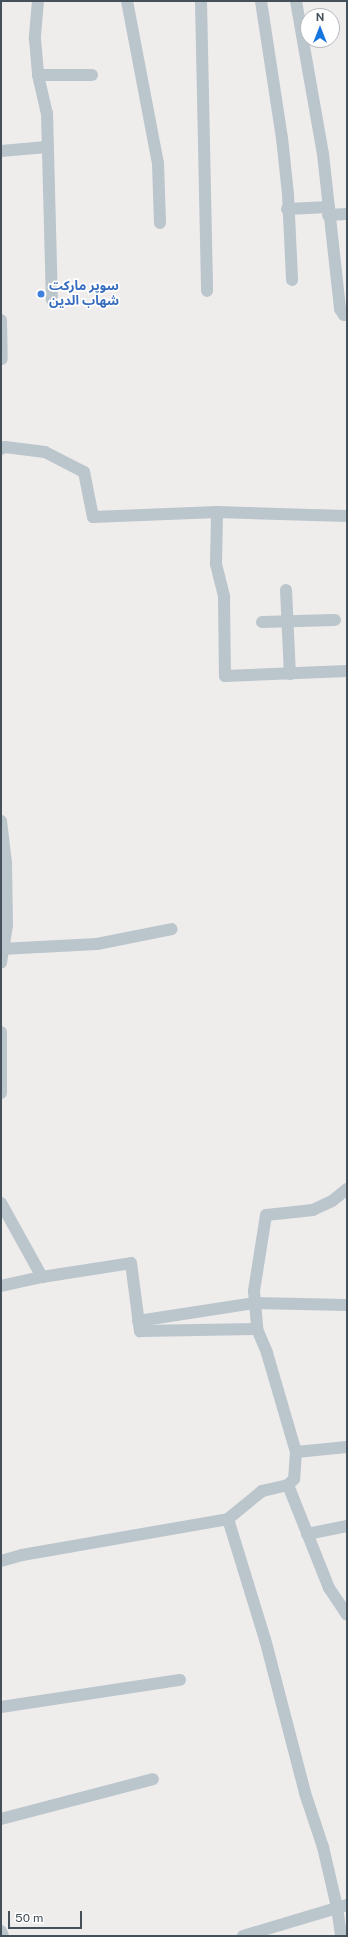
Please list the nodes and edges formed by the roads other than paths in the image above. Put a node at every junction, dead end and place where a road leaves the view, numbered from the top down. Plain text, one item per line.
1 (38, 1) edge
2 (127, 1) edge
3 (201, 1) edge
4 (261, 1) edge
5 (296, 1) edge
6 (38, 75) junction
7 (92, 75) dead end
8 (47, 147) junction
9 (1, 151) edge
10 (287, 209) junction
11 (329, 211) junction
12 (347, 214) edge
13 (160, 223) dead end
14 (292, 280) dead end
15 (207, 291) dead end
16 (52, 300) dead end
17 (347, 315) edge
18 (1, 320) edge
19 (2, 359) dead end
20 (1, 449) edge
21 (216, 512) junction
22 (347, 516) edge
23 (286, 590) dead end
24 (335, 620) dead end
25 (262, 622) dead end
26 (287, 622) junction
27 (347, 671) edge
28 (290, 674) junction
29 (1, 821) edge
30 (4, 878) edge
31 (172, 929) dead end
32 (2, 949) edge
33 (1, 963) edge
34 (1, 1032) edge
35 (1, 1093) edge
36 (347, 1188) edge
37 (1, 1203) edge
38 (42, 1277) junction
39 (1, 1286) edge
40 (254, 1303) junction
41 (347, 1305) edge
42 (138, 1321) junction
43 (257, 1329) junction
44 (347, 1447) edge
45 (296, 1452) junction
46 (288, 1485) junction
47 (228, 1519) junction
48 (347, 1526) edge
49 (307, 1534) junction
50 (1, 1561) edge
51 (347, 1616) edge
52 (180, 1680) dead end
53 (1, 1707) edge
54 (153, 1779) dead end
55 (1, 1820) edge
56 (342, 1906) edge
57 (1, 1931) edge
58 (3, 1936) edge
59 (243, 1936) edge
60 (341, 1936) edge

1 - 6 street
2 - 13 street
3 - 15 street
4 - 10 street
5 - 11 street
6 - 7 street
6 - 8 street
8 - 9 street
8 - 16 street
10 - 11 street
10 - 14 street
11 - 12 street
11 - 17 street
18 - 19 street
20 - 21 street
21 - 22 street
21 - 28 street
23 - 26 street
24 - 26 street
25 - 26 street
26 - 28 street
27 - 28 street
29 - 30 street
30 - 32 street
31 - 32 street
32 - 33 street
34 - 35 street
36 - 40 street
37 - 38 street
38 - 39 street
38 - 42 street
40 - 41 street
40 - 42 street
40 - 43 street
42 - 43 street
43 - 45 street
44 - 45 street
45 - 46 street
46 - 47 street
46 - 49 street
47 - 50 street
47 - 56 street
48 - 49 street
49 - 51 street
52 - 53 street
54 - 55 street
56 - 59 street
56 - 60 street
57 - 58 street

